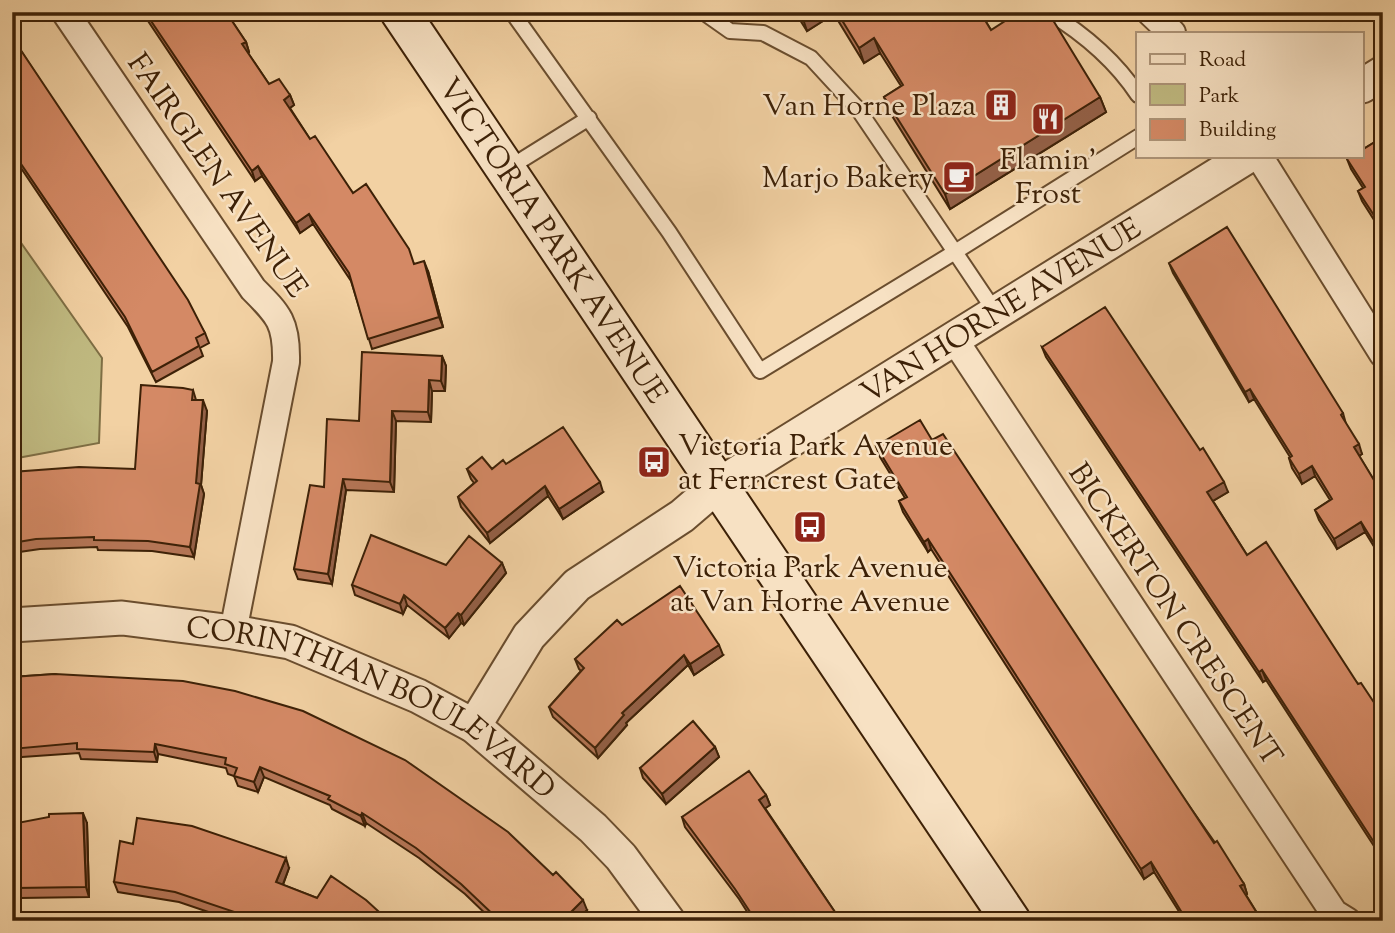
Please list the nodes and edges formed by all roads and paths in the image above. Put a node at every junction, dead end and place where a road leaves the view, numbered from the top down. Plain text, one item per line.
1 (65, 12) edge
2 (400, 12) edge
3 (512, 12) edge
4 (703, 12) edge
5 (1048, 12) edge
6 (1150, 12) edge
7 (1171, 32) edge
8 (1383, 73) edge
9 (1364, 85) edge
10 (1136, 92) edge
11 (589, 118) junction
12 (1136, 138) edge
13 (1245, 158) edge
14 (1260, 158) edge
15 (506, 170) junction
16 (955, 252) junction
17 (996, 313) junction
18 (954, 339) junction
19 (1383, 354) edge
20 (717, 486) junction
21 (12, 625) edge
22 (233, 632) junction
23 (474, 726) junction
24 (668, 921) edge
25 (1011, 921) edge
26 (1347, 921) edge

1 - 22 street, FAIRGLEN AVENUE
2 - 15 main road, VICTORIA PARK AVENUE
3 - 11 lane
4 - 16 lane
5 - 10 lane
6 - 7 street
8 - 9 street
11 - 15 lane
11 - 16 lane
12 - 16 lane
13 - 17 street, VAN HORNE AVENUE
14 - 19 street
15 - 20 main road, VICTORIA PARK AVENUE
16 - 17 lane
17 - 18 street, VAN HORNE AVENUE
18 - 20 street, VAN HORNE AVENUE
18 - 26 street, BICKERTON CRESCENT
20 - 23 street, VAN HORNE AVENUE
20 - 25 main road, VICTORIA PARK AVENUE
21 - 22 street, CORINTHIAN BOULEVARD
22 - 23 street, CORINTHIAN BOULEVARD
23 - 24 street, CORINTHIAN BOULEVARD

